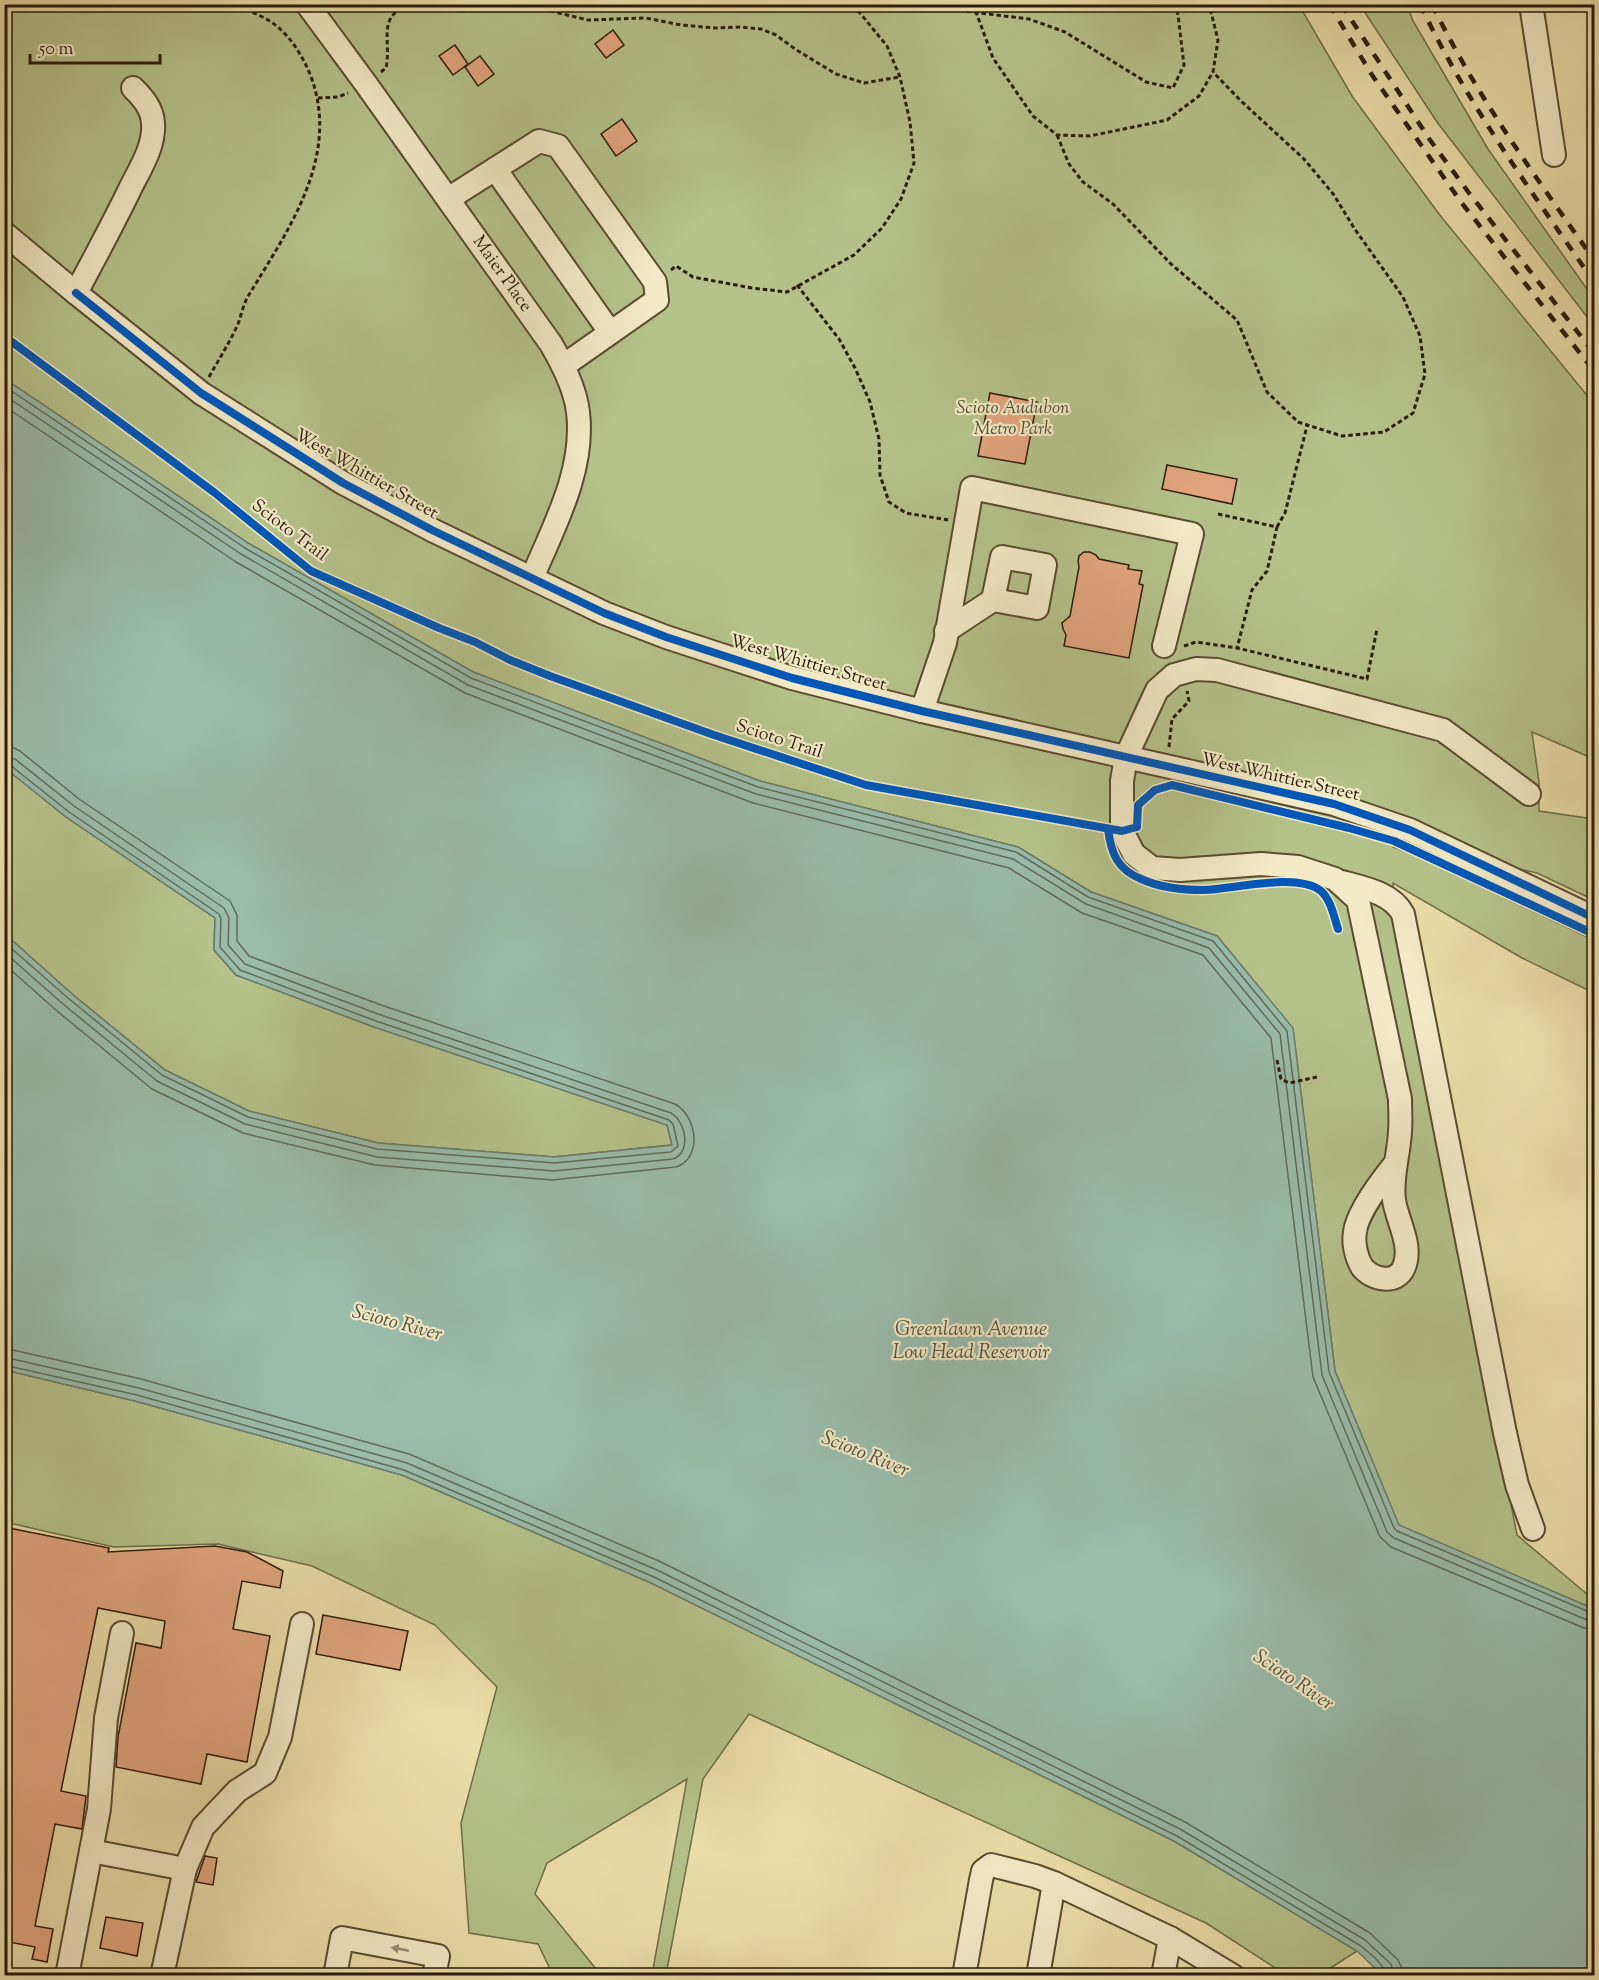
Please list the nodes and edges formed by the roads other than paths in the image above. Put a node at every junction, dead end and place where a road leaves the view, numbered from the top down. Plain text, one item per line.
1 (307, 4) edge
2 (1531, 4) edge
3 (133, 88) dead end
4 (1554, 155) dead end
5 (495, 169) junction
6 (447, 199) junction
7 (4, 233) edge
8 (76, 293) junction
9 (610, 332) junction
10 (563, 366) junction
11 (532, 578) junction
12 (993, 600) dead end
13 (946, 631) junction
14 (1164, 646) dead end
15 (922, 711) junction
16 (1126, 757) junction
17 (1529, 794) dead end
18 (1335, 879) junction
19 (1594, 918) edge
20 (1395, 1165) dead end
21 (1533, 1529) dead end
22 (302, 1624) dead end
23 (122, 1633) dead end
24 (91, 1851) junction
25 (185, 1869) junction
26 (1054, 1883) junction
27 (1170, 1938) junction
28 (67, 1976) edge
29 (162, 1976) edge
30 (335, 1976) edge
31 (434, 1976) edge
32 (964, 1976) edge
33 (1038, 1976) edge
34 (1163, 1976) edge
35 (1233, 1976) edge

1 - 6 street, Maier Place
2 - 4 street
3 - 8 street
5 - 6 street
5 - 9 street
5 - 9 street
6 - 10 street, Maier Place
7 - 8 street, West Whittier Street
8 - 11 street, West Whittier Street
9 - 10 street
10 - 11 street, Maier Place
11 - 15 street, West Whittier Street
12 - 13 street
13 - 14 street
13 - 15 street
15 - 16 street, West Whittier Street
16 - 17 street
16 - 18 street
16 - 19 street, West Whittier Street
18 - 20 street
18 - 21 street
22 - 25 street
23 - 24 street
24 - 25 street
24 - 28 street
25 - 29 street
26 - 27 street
26 - 32 street
26 - 33 street
27 - 34 street
27 - 35 street
31 -> 30 street

